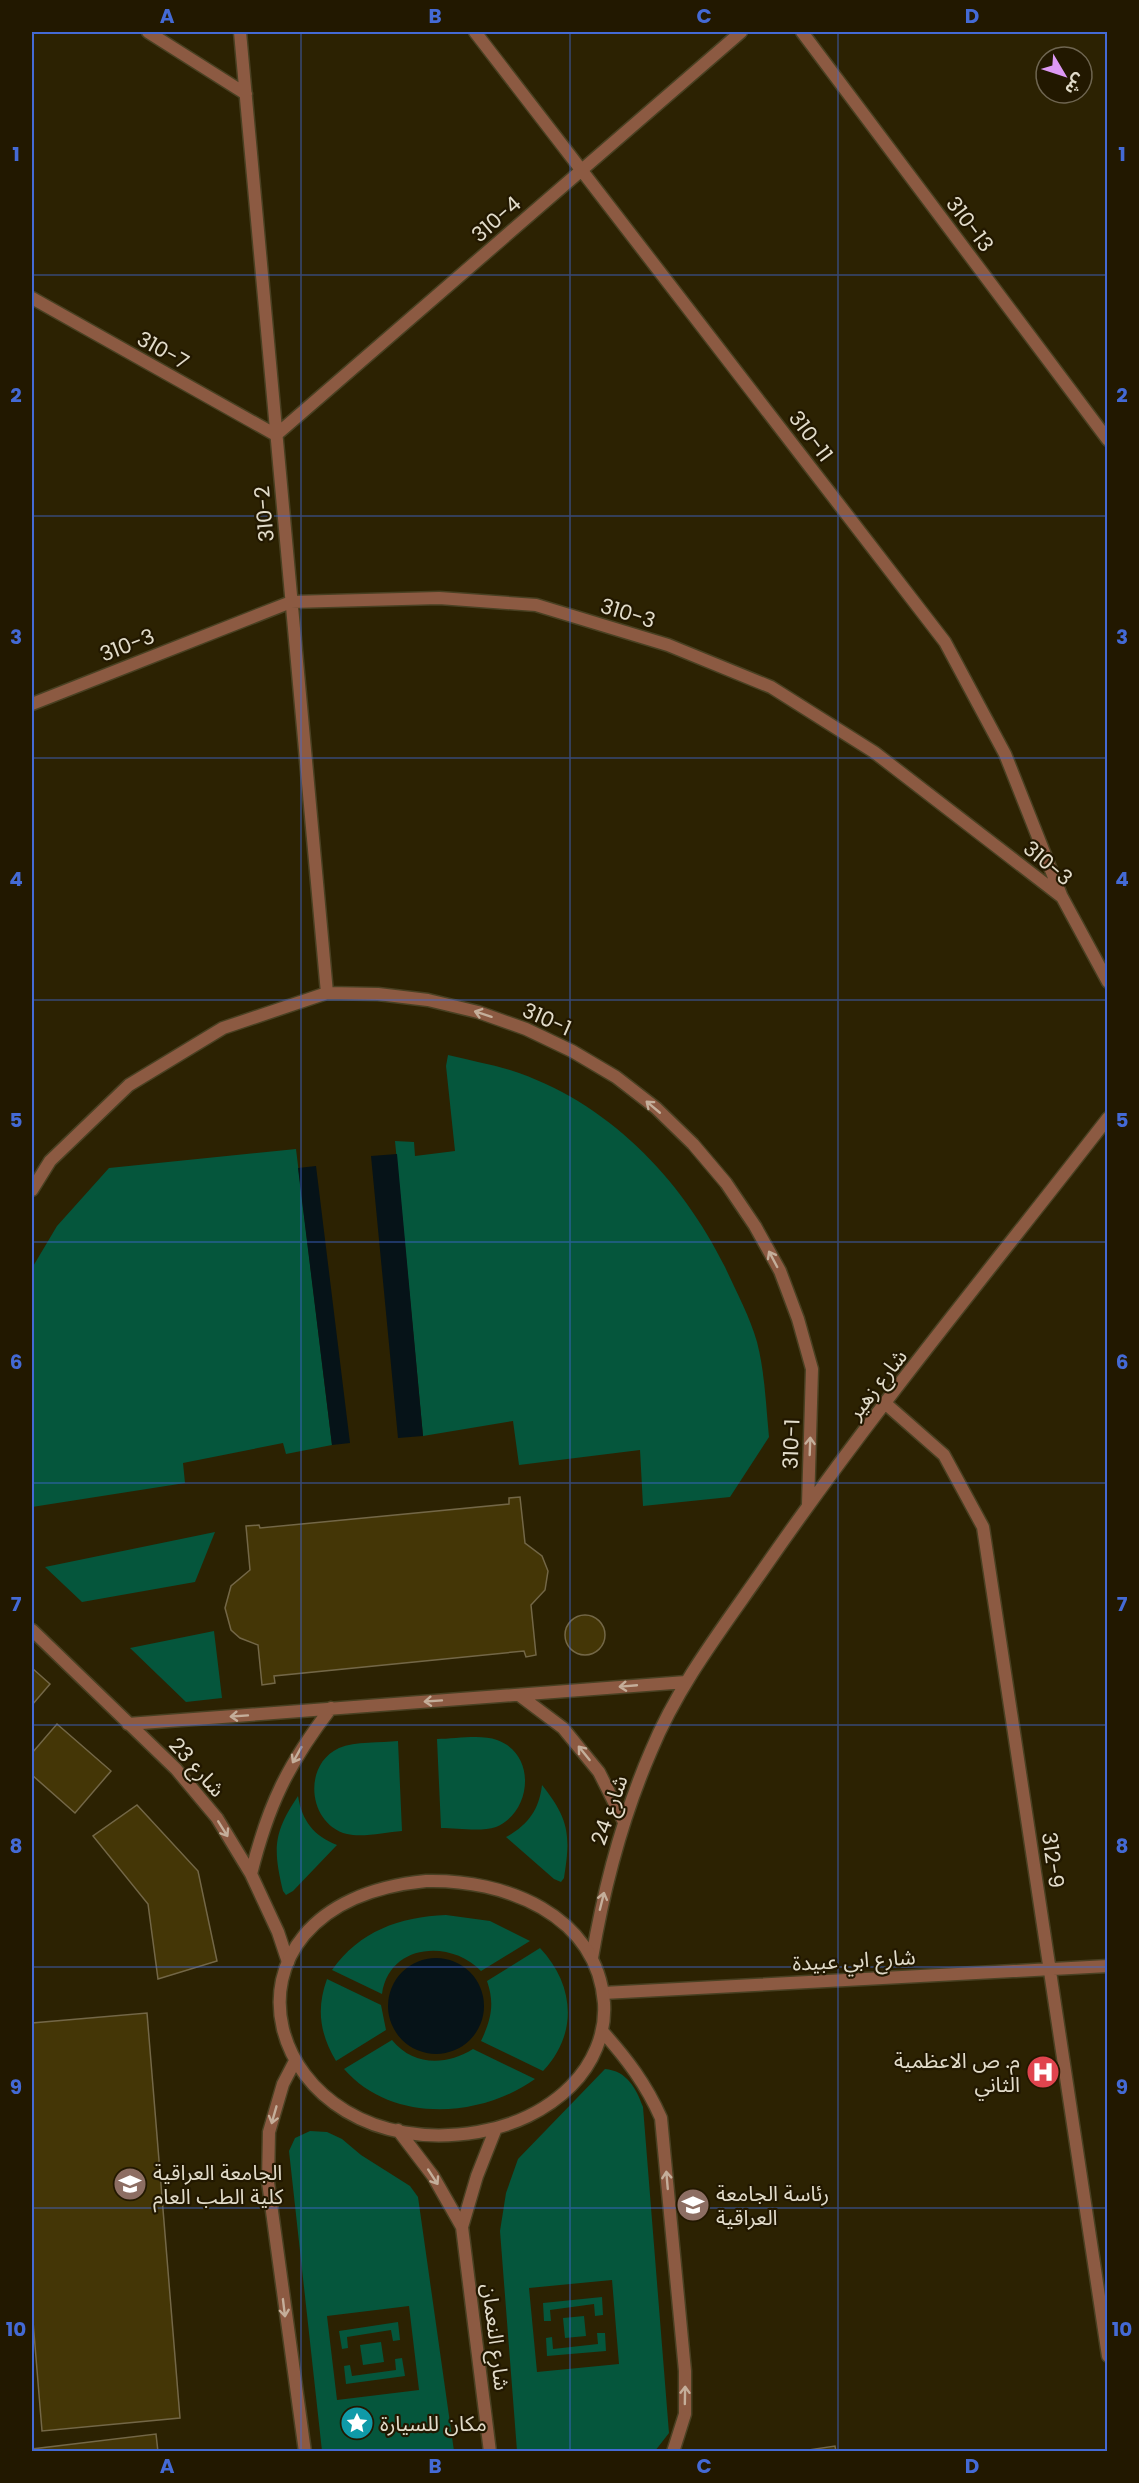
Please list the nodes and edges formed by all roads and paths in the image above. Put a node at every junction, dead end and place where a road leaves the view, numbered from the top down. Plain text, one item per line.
1 (148, 32) edge
2 (240, 32) edge
3 (475, 32) edge
4 (741, 32) edge
5 (802, 32) edge
6 (246, 94) junction
7 (584, 170) junction
8 (32, 298) edge
9 (276, 435) junction
10 (1107, 440) edge
11 (291, 602) junction
12 (32, 705) edge
13 (1062, 897) junction
14 (1107, 982) edge
15 (327, 993) junction
16 (1107, 1118) edge
17 (32, 1190) edge
18 (886, 1404) junction
19 (808, 1505) junction
20 (32, 1630) edge
21 (686, 1682) junction
22 (519, 1695) junction
23 (331, 1708) junction
24 (128, 1724) junction
25 (624, 1822) junction
26 (251, 1874) junction
27 (592, 1958) junction
28 (288, 1962) junction
29 (1107, 1966) edge
30 (1049, 1968) junction
31 (603, 1993) junction
32 (602, 2031) junction
33 (295, 2061) junction
34 (496, 2128) junction
35 (398, 2130) junction
36 (462, 2226) junction
37 (1107, 2356) edge
38 (305, 2451) edge
39 (490, 2451) edge
40 (672, 2451) edge

1 - 6 street
2 - 6 street, 310-2
3 - 7 street, 310-11
4 - 7 street, 310-4
5 - 10 street, 310-13
6 - 9 street, 310-2
7 - 9 street, 310-4
7 - 13 street, 310-11
8 - 9 street, 310-7
9 - 11 street, 310-2
11 - 12 street, 310-3
11 - 13 street, 310-3
11 - 15 street, 310-2
13 - 14 street, 310-3
15 - 17 street, 310-1
19 -> 15 street, 310-1
16 - 18 street, شارع زهير
18 - 19 street, شارع زهير
18 - 30 street, 312-9
19 - 21 street, شارع زهير
20 - 24 street, شارع 23
21 -> 22 street
21 - 25 street, شارع 24
22 -> 23 street
25 -> 22 street
23 -> 24 street
23 -> 26 street
24 -> 26 street, شارع 23
27 -> 25 street, شارع 24
26 - 28 street, شارع 23
27 - 28 street
27 - 31 street
28 - 33 street
29 - 30 street, شارع ابي عبيدة
30 - 31 street, شارع ابي عبيدة
30 - 37 street, 312-9
31 - 32 street
32 - 34 street
40 -> 32 street
33 - 35 street
33 -> 38 street
34 - 35 street
34 - 36 street, شارع النعمان
35 -> 36 street, شارع النعمان
36 - 39 street, شارع النعمان

